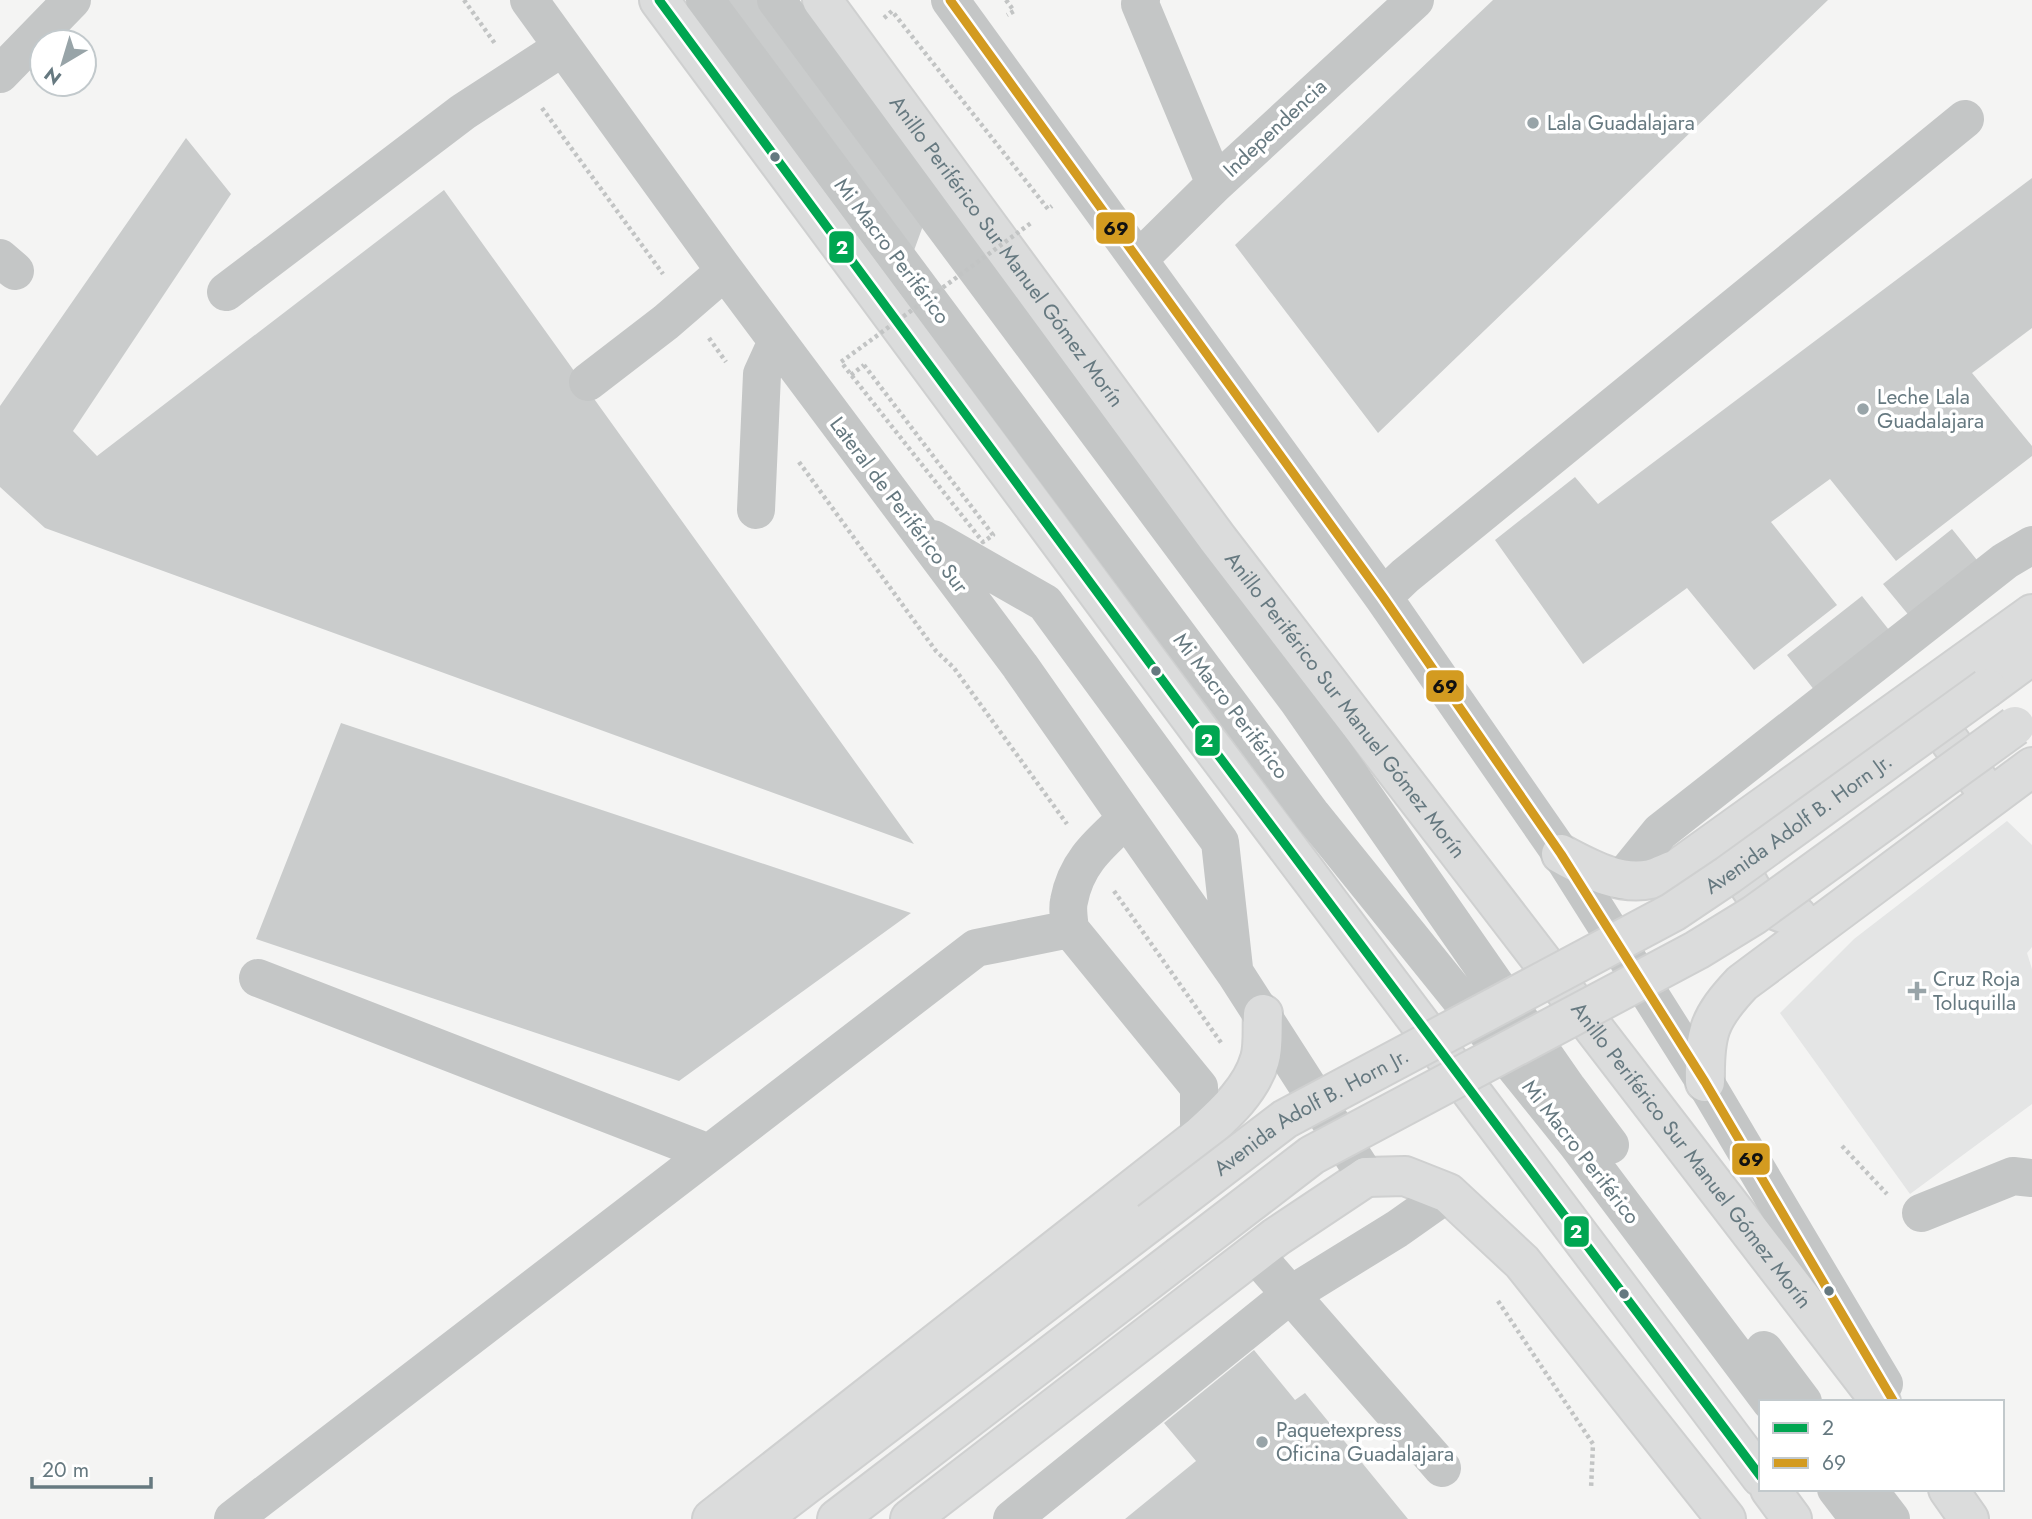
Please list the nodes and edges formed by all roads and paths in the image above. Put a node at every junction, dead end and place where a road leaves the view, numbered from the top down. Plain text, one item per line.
1 (72, 0) edge
2 (529, 0) edge
3 (659, 0) edge
4 (705, 0) edge
5 (776, 0) edge
6 (822, 0) edge
7 (950, 0) edge
8 (1141, 0) edge
9 (1415, 0) edge
10 (891, 28) dead end
11 (563, 47) junction
12 (0, 74) edge
13 (1965, 119) dead end
14 (1215, 184) junction
15 (1048, 209) dead end
16 (1023, 212) dead end
17 (1139, 259) junction
18 (725, 271) junction
19 (226, 292) dead end
20 (777, 341) junction
21 (864, 365) dead end
22 (588, 382) dead end
23 (756, 510) dead end
24 (919, 531) junction
25 (2032, 545) edge
26 (1383, 597) junction
27 (2032, 614) edge
28 (2032, 654) edge
29 (1917, 697) junction
30 (2024, 720) edge
31 (2032, 767) edge
32 (1991, 797) junction
33 (1761, 810) junction
34 (1125, 820) junction
35 (1561, 854) junction
36 (1621, 880) junction
37 (1840, 909) junction
38 (1070, 929) junction
39 (1235, 972) junction
40 (258, 978) dead end
41 (1263, 1014) junction
42 (1705, 1082) junction
43 (1199, 1137) junction
44 (1842, 1146) dead end
45 (709, 1153) junction
46 (1366, 1177) junction
47 (2032, 1178) edge
48 (1448, 1193) junction
49 (1921, 1213) joint
50 (1266, 1246) junction
51 (1290, 1295) junction
52 (1497, 1299) dead end
53 (1769, 1400) edge
54 (1801, 1400) edge
55 (1879, 1400) edge
56 (1893, 1400) edge
57 (1442, 1468) dead end
58 (1759, 1474) edge
59 (1591, 1489) dead end
60 (1771, 1491) edge
61 (1838, 1491) edge
62 (1870, 1491) edge
63 (1949, 1491) edge
64 (233, 1519) edge
65 (712, 1519) edge
66 (761, 1519) edge
67 (837, 1519) edge
68 (910, 1519) edge
69 (1012, 1519) edge
70 (1726, 1519) edge
71 (1792, 1519) edge
72 (1859, 1519) edge
73 (1891, 1519) edge
74 (1969, 1519) edge

1 - 12 street
2 - 11 street, Lateral de Periférico Sur
3 - 58 main road
4 - 53 street, Mi Macro Periférico
5 - 54 street, Mi Macro Periférico
6 - 55 main road, Anillo Periférico Sur Manuel Gómez Morín
7 - 17 street
8 - 14 street
9 - 14 street, Independencia
10 - 15 path
11 - 18 street, Lateral de Periférico Sur
11 - 19 street
13 - 26 street
14 - 17 street, Independencia
16 - 21 path, bridge
17 - 26 street
18 - 20 street, Lateral de Periférico Sur
18 - 22 street
20 - 23 street
20 - 24 street, Lateral de Periférico Sur
24 - 34 street, Lateral de Periférico Sur
24 - 39 street
25 - 36 street
26 - 35 street
27 - 29 main road
28 - 66 main road, Avenida Adolf B. Horn Jr., bridge
29 - 32 main road
29 - 33 main road
30 - 67 main road, Avenida Adolf B. Horn Jr., bridge
31 - 32 main road
32 - 37 main road
33 - 36 main road
33 - 37 main road
34 - 38 street
34 - 39 street, Lateral de Periférico Sur
35 - 36 main road
35 - 42 street
37 - 42 main road
38 - 43 street
38 - 45 street
39 - 41 street, Lateral de Periférico Sur
40 - 45 street
41 - 43 main road
41 - 46 street, Lateral de Periférico Sur
42 - 56 street
43 - 50 main road
43 - 65 main road
44 - 49 path
45 - 64 street
46 - 48 main road
46 - 50 main road
47 - 49 street
48 - 51 street
48 - 70 main road
50 - 51 street
50 - 68 main road
51 - 57 street
51 - 69 street
52 - 59 path
60 - 71 main road
61 - 72 street
62 - 73 street
63 - 74 main road

